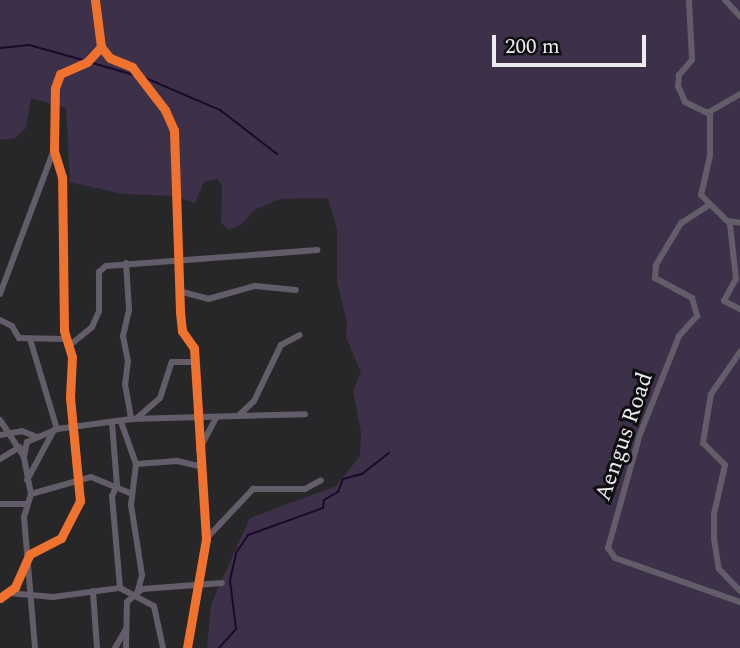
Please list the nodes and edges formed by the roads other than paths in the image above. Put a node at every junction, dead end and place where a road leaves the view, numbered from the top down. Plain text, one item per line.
1 (95, 0) edge
2 (689, 0) edge
3 (725, 0) edge
4 (740, 16) edge
5 (101, 47) junction
6 (740, 94) edge
7 (709, 112) junction
8 (54, 150) junction
9 (709, 205) junction
10 (728, 222) junction
11 (740, 223) edge
12 (317, 250) dead end
13 (178, 260) junction
14 (126, 263) junction
15 (296, 290) dead end
16 (180, 291) junction
17 (0, 294) edge
18 (740, 309) edge
19 (0, 320) edge
20 (300, 335) dead end
21 (30, 339) junction
22 (68, 342) junction
23 (740, 352) edge
24 (192, 362) junction
25 (305, 414) dead end
26 (195, 416) junction
27 (237, 417) junction
28 (216, 418) junction
29 (0, 419) edge
30 (134, 419) junction
31 (121, 422) junction
32 (112, 423) junction
33 (73, 426) junction
34 (56, 430) junction
35 (9, 435) junction
36 (0, 436) edge
37 (37, 437) junction
38 (27, 442) junction
39 (16, 449) junction
40 (198, 452) junction
41 (23, 457) junction
42 (0, 459) edge
43 (136, 464) junction
44 (199, 466) junction
45 (78, 478) junction
46 (27, 480) junction
47 (321, 480) dead end
48 (117, 485) junction
49 (132, 494) junction
50 (31, 495) junction
51 (0, 504) edge
52 (27, 504) junction
53 (206, 539) junction
54 (30, 554) junction
55 (199, 582) junction
56 (222, 583) dead end
57 (120, 588) junction
58 (93, 591) junction
59 (740, 591) edge
60 (9, 593) junction
61 (137, 594) junction
62 (33, 595) junction
63 (0, 598) edge
64 (740, 601) edge
65 (126, 629) junction
66 (35, 648) edge
67 (97, 648) edge
68 (115, 648) edge
69 (126, 648) edge
70 (163, 648) edge
71 (187, 648) edge

1 - 5 street
2 - 7 street
3 - 4 street
5 - 8 street
5 - 13 street
6 - 7 street
7 - 9 street
8 - 17 street
8 - 22 street
9 - 10 street
9 - 64 street, Aengus Road
10 - 11 street
10 - 18 street
12 - 13 street
13 - 14 street
13 - 16 street
14 - 22 street
14 - 30 street
15 - 16 street
16 - 24 street
19 - 21 street
20 - 27 street
21 - 22 street
21 - 34 street
22 - 33 street
23 - 59 street
24 - 26 street
24 - 30 street
25 - 27 street
26 - 28 street
26 - 30 street
26 - 40 street
27 - 28 street
28 - 40 street
29 - 35 street
30 - 31 street
31 - 32 street
31 - 43 street
32 - 33 street
32 - 48 street
33 - 34 street
33 - 45 street
34 - 37 street
34 - 46 street
35 - 36 street
35 - 37 street
35 - 39 street
37 - 38 street
38 - 39 street
38 - 41 street
39 - 41 street
39 - 42 street
40 - 44 street
41 - 46 street
43 - 44 street
43 - 49 street
44 - 53 street
45 - 48 street
45 - 50 street
45 - 54 street
46 - 50 street
47 - 53 street
48 - 49 street
48 - 57 street
49 - 61 street
50 - 52 street
51 - 52 street
52 - 54 street
53 - 55 street
54 - 60 street
54 - 62 street
55 - 56 street
55 - 61 street
55 - 71 street
57 - 58 street
57 - 61 street
58 - 62 street
58 - 67 street
60 - 62 street
60 - 63 street
61 - 65 street
61 - 70 street
62 - 66 street
65 - 68 street
65 - 69 street

